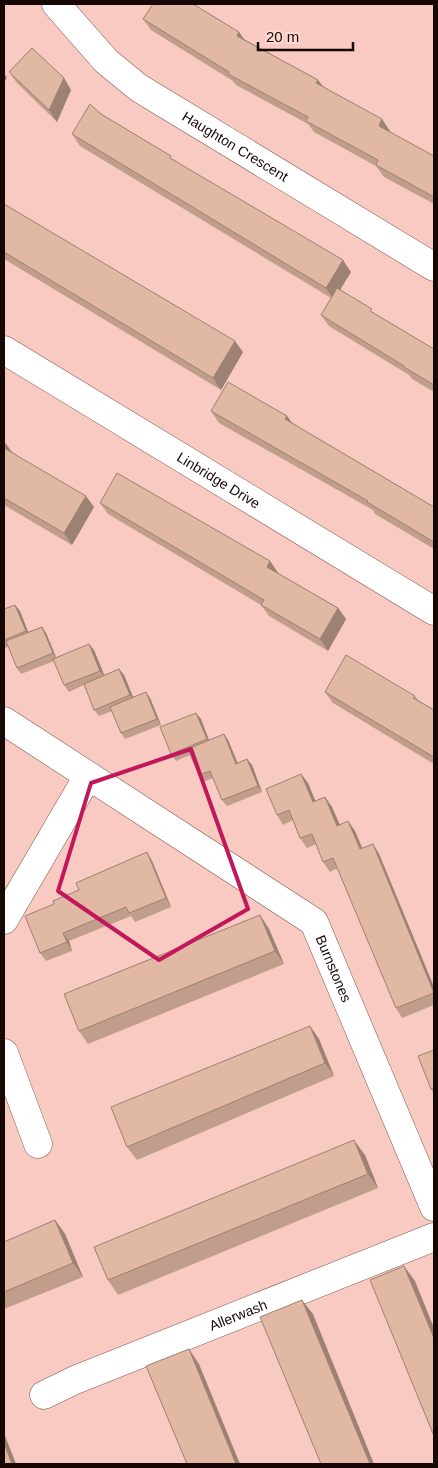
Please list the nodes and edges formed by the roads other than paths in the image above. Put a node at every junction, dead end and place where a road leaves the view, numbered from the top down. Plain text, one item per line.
1 (56, 4) edge
2 (434, 267) edge
3 (4, 350) edge
4 (434, 612) edge
5 (4, 721) edge
6 (88, 776) junction
7 (4, 920) edge
8 (4, 1053) edge
9 (38, 1144) dead end
10 (434, 1207) edge
11 (434, 1237) edge
12 (44, 1395) dead end

1 - 2 street, Haughton Crescent
3 - 4 street, Linbridge Drive
5 - 6 street, Burnstones
6 - 7 street
6 - 10 street, Burnstones
8 - 9 street
11 - 12 street, Allerwash

